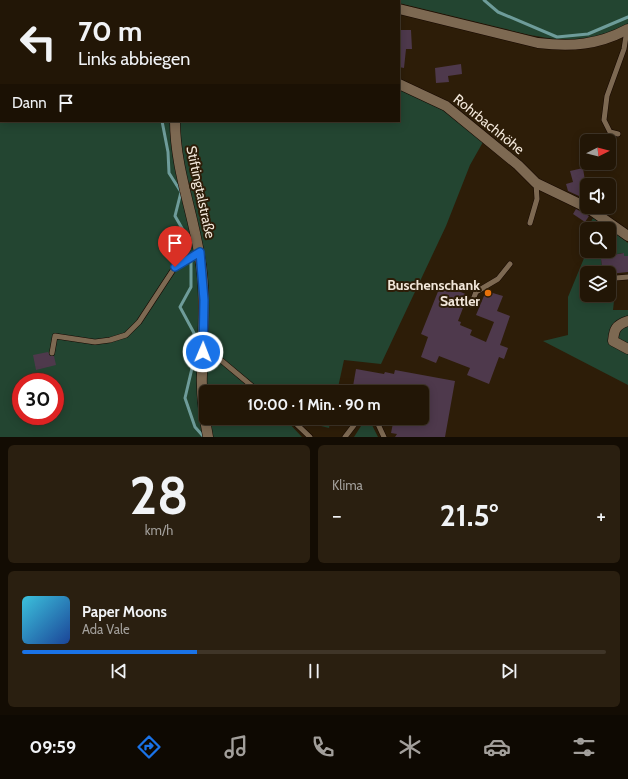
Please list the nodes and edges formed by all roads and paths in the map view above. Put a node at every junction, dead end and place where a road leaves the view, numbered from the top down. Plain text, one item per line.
1 (400, 9) edge
2 (628, 29) edge
3 (400, 84) edge
4 (175, 122) edge
5 (618, 134) dead end
6 (536, 183) junction
7 (530, 223) dead end
8 (628, 236) edge
9 (200, 252) junction
10 (510, 264) dead end
11 (628, 277) edge
12 (616, 278) dead end
13 (471, 305) dead end
14 (628, 321) edge
15 (628, 349) edge
16 (203, 352) junction
17 (52, 353) dead end
18 (251, 385) edge
19 (297, 425) edge
20 (354, 425) edge
21 (378, 425) edge
22 (208, 437) edge
23 (310, 437) edge
24 (345, 437) edge
25 (384, 437) edge

1 - 2 street
2 - 5 lane
3 - 6 street, Rohrbachhöhe
4 - 9 street, Stiftingtalstraße
6 - 7 lane
6 - 8 street, Rohrbachhöhe
9 - 16 street, Stiftingtalstraße
9 - 17 lane
10 - 13 lane
11 - 12 lane
14 - 15 street
16 - 18 lane
16 - 22 street, Stiftingtalstraße
19 - 23 lane
20 - 24 lane
21 - 25 lane

